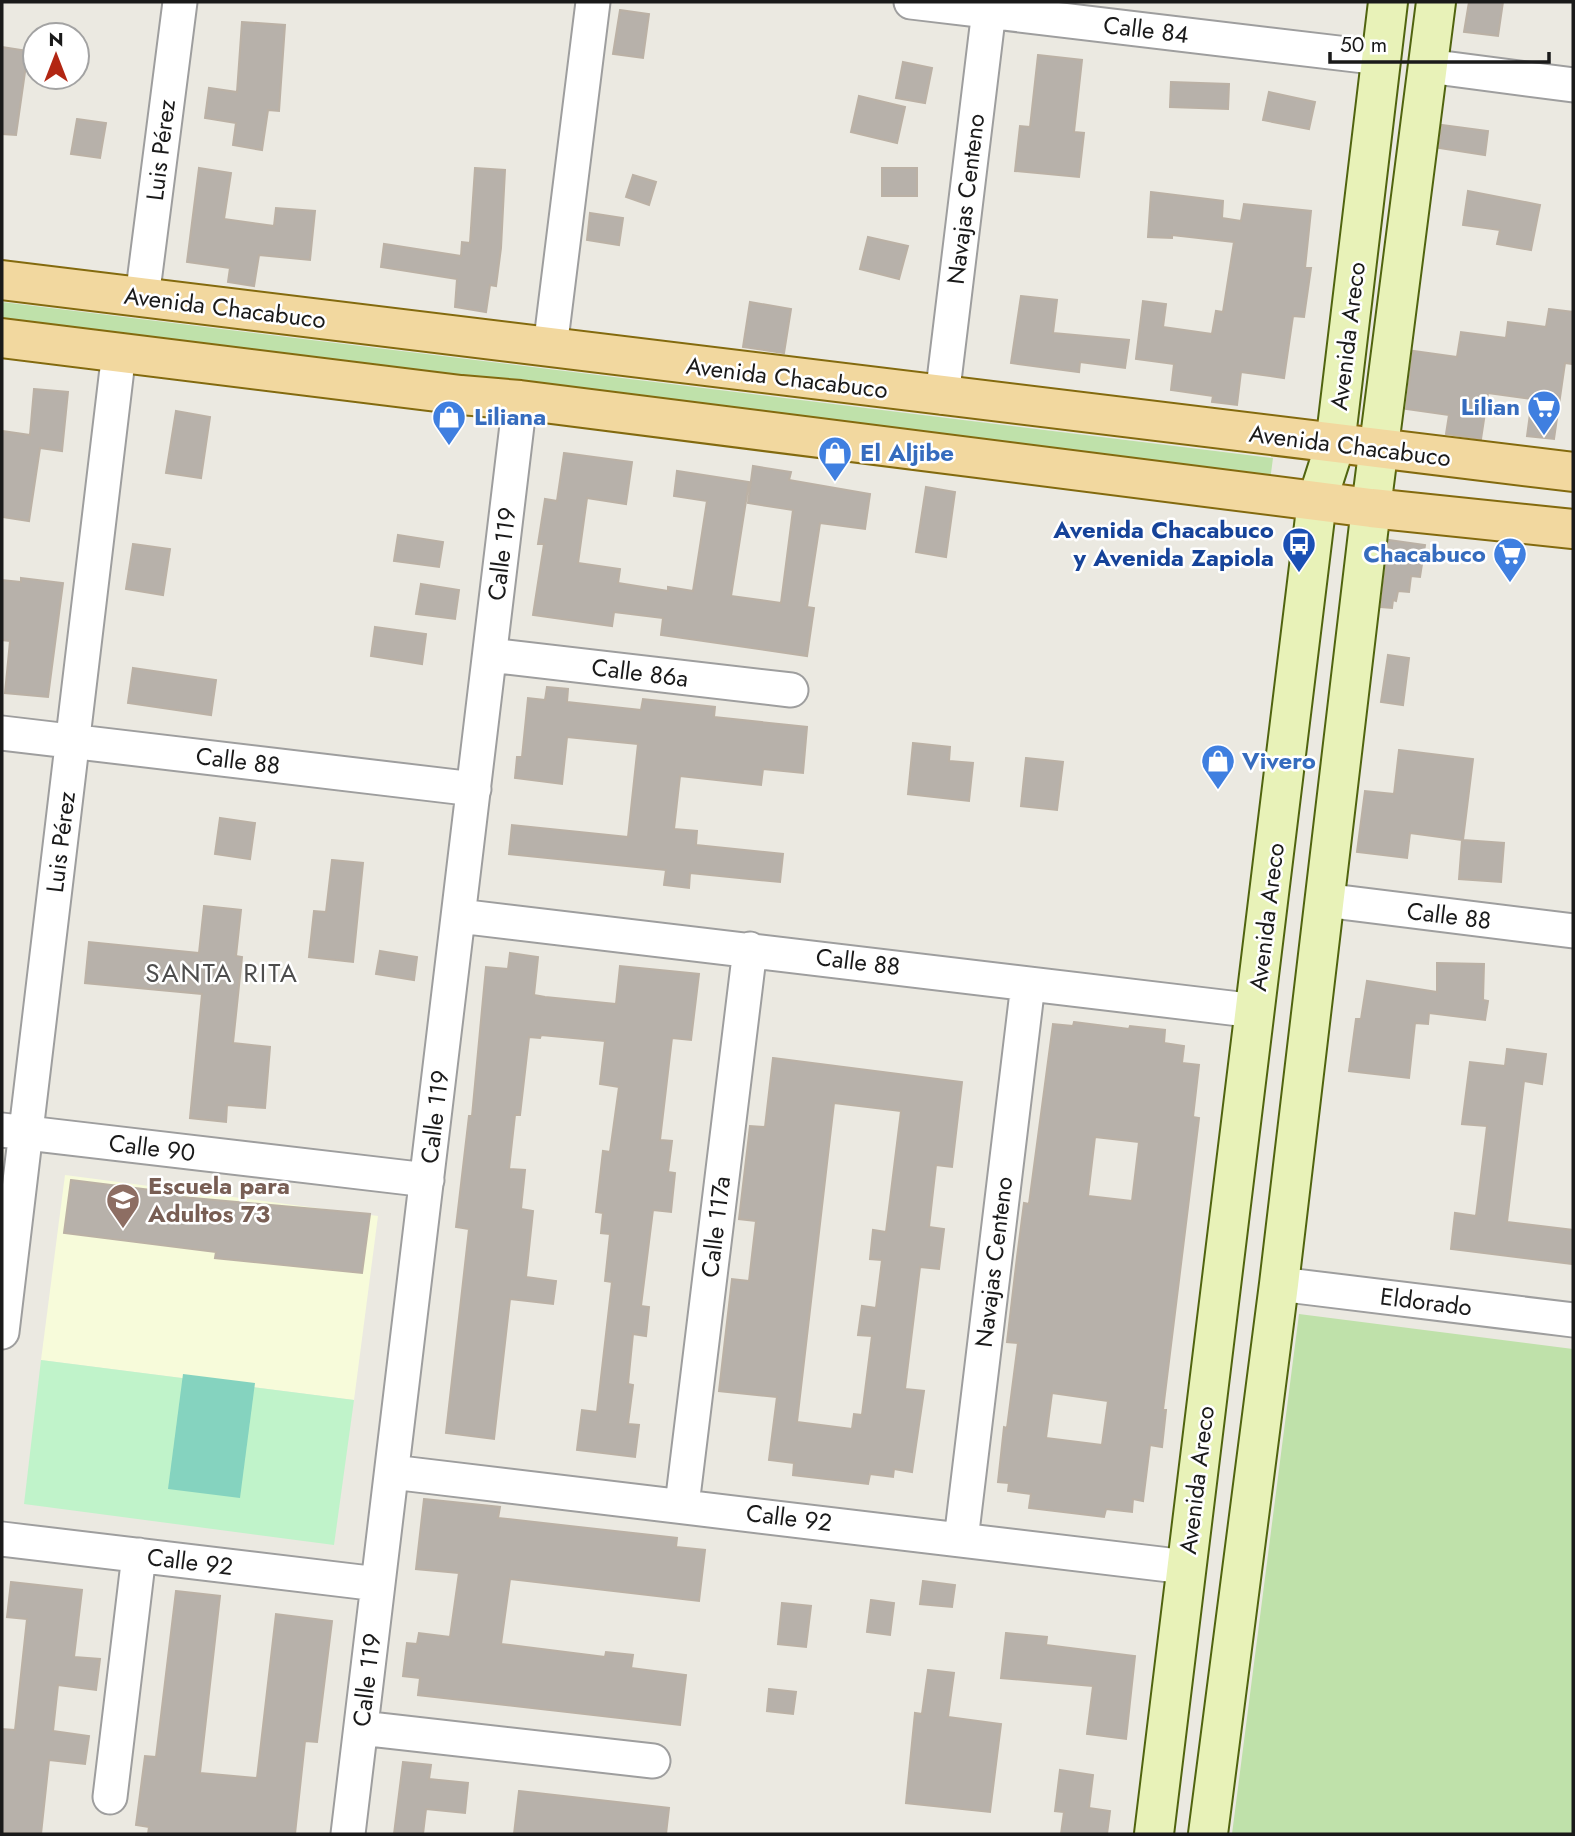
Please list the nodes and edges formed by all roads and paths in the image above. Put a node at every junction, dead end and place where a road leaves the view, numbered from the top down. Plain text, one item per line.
1 (180, 2) edge
2 (593, 2) edge
3 (911, 2) edge
4 (1388, 2) edge
5 (1436, 2) edge
6 (989, 7) edge
7 (1381, 58) junction
8 (1428, 66) junction
9 (1573, 85) edge
10 (2, 280) edge
11 (142, 298) junction
12 (2, 338) edge
13 (550, 348) junction
14 (119, 352) junction
15 (942, 397) junction
16 (520, 400) junction
17 (1335, 445) junction
18 (1380, 448) junction
19 (1573, 472) edge
20 (1317, 501) junction
21 (1371, 508) junction
22 (1573, 529) edge
23 (490, 655) junction
24 (790, 690) dead end
25 (2, 733) edge
26 (73, 741) junction
27 (474, 789) junction
28 (1324, 900) junction
29 (459, 916) junction
30 (1573, 931) edge
31 (750, 949) junction
32 (1028, 984) junction
33 (1256, 1011) junction
34 (14, 1131) edge
35 (427, 1181) junction
36 (1279, 1284) junction
37 (1573, 1320) edge
38 (2, 1332) edge
39 (392, 1472) junction
40 (682, 1505) junction
41 (2, 1539) edge
42 (961, 1540) junction
43 (139, 1555) junction
44 (1186, 1567) junction
45 (378, 1584) junction
46 (361, 1728) junction
47 (653, 1761) dead end
48 (110, 1797) dead end
49 (348, 1834) edge
50 (1154, 1834) edge
51 (1208, 1834) edge

1 - 11 street, Luis Pérez
2 - 13 street
3 - 6 street, Calle 84
4 - 7 main road, Avenida Areco
5 - 8 main road, Avenida Areco
6 - 7 street, Calle 84
6 - 15 street, Navajas Centeno
7 - 17 main road, Avenida Areco
8 - 9 street
8 - 18 main road, Avenida Areco
10 - 11 main road, Avenida Chacabuco
11 - 13 main road, Avenida Chacabuco
12 - 14 main road
13 - 15 main road, Avenida Chacabuco
14 - 16 main road
14 - 26 street, Luis Pérez
15 - 17 main road, Avenida Chacabuco
16 - 20 main road
16 - 23 street, Calle 119
17 - 18 main road, Avenida Chacabuco
17 - 20 main road, Avenida Areco
18 - 19 main road, Avenida Chacabuco
18 - 21 main road, Avenida Areco
20 - 21 main road
20 - 33 main road, Avenida Areco
21 - 22 main road
21 - 28 main road, Avenida Areco
23 - 24 street, Calle 86a
23 - 27 street, Calle 119
25 - 26 street, Calle 88
26 - 27 street, Calle 88
26 - 34 street, Luis Pérez
27 - 29 street, Calle 119
28 - 30 street, Calle 88
28 - 36 main road, Avenida Areco
29 - 31 street, Calle 88
29 - 35 street, Calle 119
31 - 32 street, Calle 88
31 - 40 street, Calle 117a
32 - 33 street, Calle 88
32 - 42 street, Navajas Centeno
33 - 44 main road, Avenida Areco
34 - 35 street, Calle 90
34 - 38 street, Luis Pérez
35 - 39 street, Calle 119
36 - 37 street, Eldorado
36 - 51 main road, Avenida Areco
39 - 40 street, Calle 92
39 - 45 street, Calle 119
40 - 42 street, Calle 92
41 - 43 street, Calle 92
42 - 44 street, Calle 92
43 - 45 street, Calle 92
43 - 48 street
44 - 50 main road, Avenida Areco
45 - 46 street, Calle 119
46 - 47 street
46 - 49 street, Calle 119

